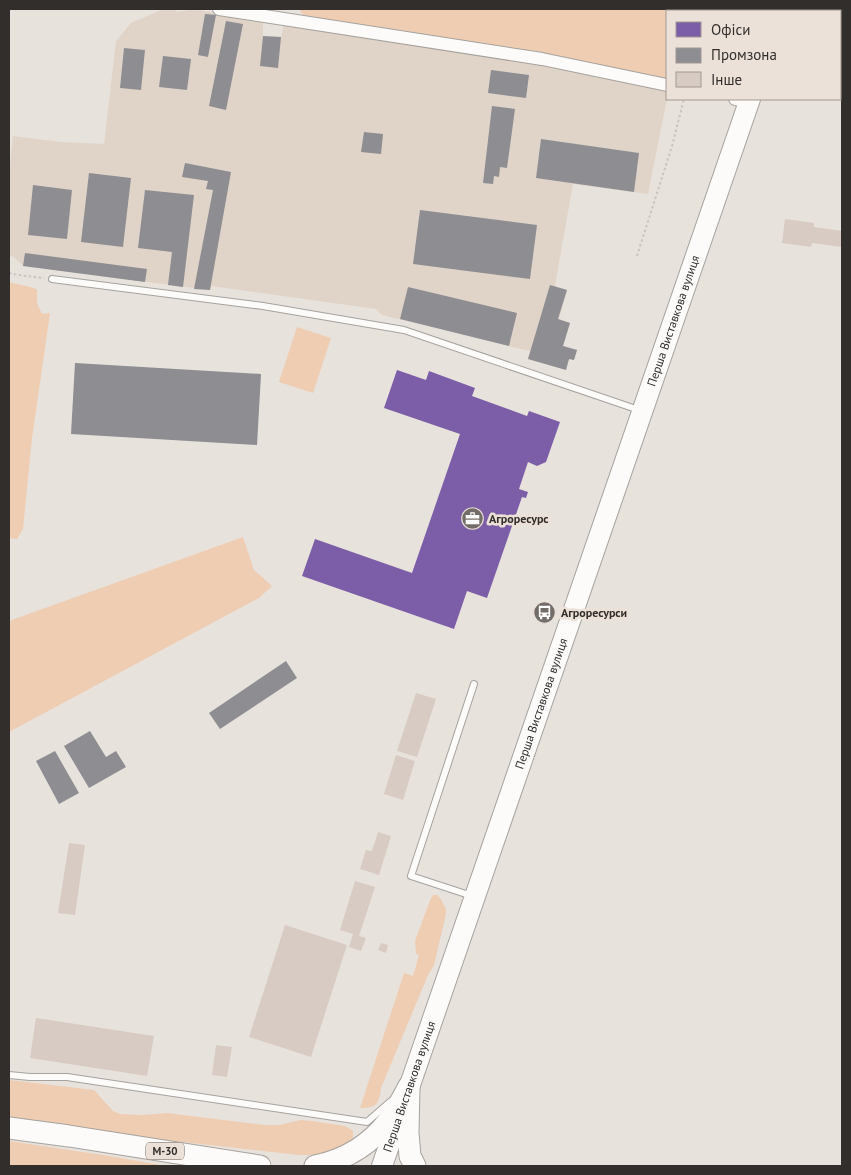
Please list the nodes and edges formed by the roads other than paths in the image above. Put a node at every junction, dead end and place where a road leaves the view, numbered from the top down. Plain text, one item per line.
1 (218, 9) edge
2 (666, 85) edge
3 (745, 100) edge
4 (52, 279) road end
5 (642, 412) junction
6 (474, 684) dead end
7 (475, 897) junction
8 (9, 1075) edge
9 (409, 1086) junction
10 (9, 1128) edge
11 (260, 1166) edge
12 (315, 1166) edge
13 (382, 1166) edge
14 (415, 1166) edge

1 - 2 street
3 - 5 main road, Перша Виставкова вулиця
4 - 5 lane
5 - 7 main road, Перша Виставкова вулиця
6 - 7 lane
7 - 9 main road, Перша Виставкова вулиця
8 - 9 lane
9 - 12 highway
9 - 13 main road, Перша Виставкова вулиця
9 - 14 highway
10 - 11 highway, М-30

